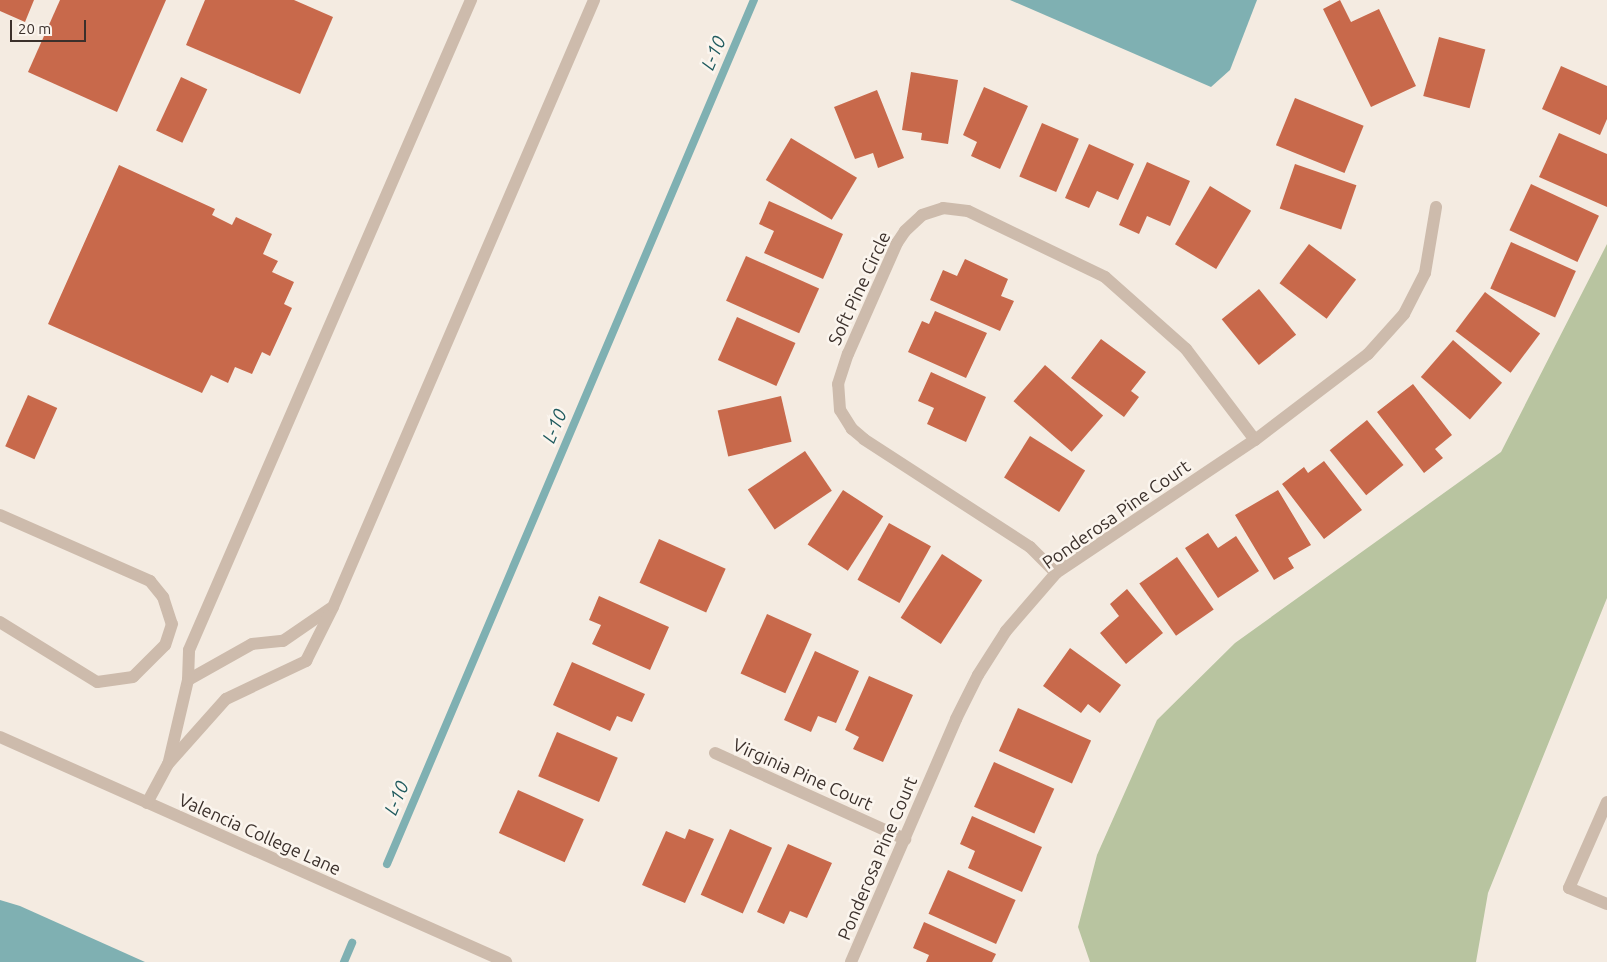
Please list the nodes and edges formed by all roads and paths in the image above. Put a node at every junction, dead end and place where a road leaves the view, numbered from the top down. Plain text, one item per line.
1 (471, 0) edge
2 (594, 0) edge
3 (1436, 207) dead end
4 (1255, 440) junction
5 (0, 515) edge
6 (1056, 573) junction
7 (333, 607) junction
8 (0, 622) edge
9 (188, 680) junction
10 (0, 737) edge
11 (715, 753) dead end
12 (168, 764) junction
13 (1607, 802) edge
14 (148, 803) junction
15 (904, 839) junction
16 (1607, 904) edge
17 (506, 962) edge
18 (852, 962) edge

1 - 9 street
2 - 7 street
3 - 4 street, Ponderosa Pine Court
4 - 6 street, Ponderosa Pine Court
4 - 6 street, Soft Pine Circle
5 - 8 street
6 - 15 street, Ponderosa Pine Court
7 - 9 street
7 - 12 street
9 - 12 street
10 - 14 street, Valencia College Lane
11 - 15 street, Virginia Pine Court
12 - 14 street
13 - 16 street
14 - 17 street, Valencia College Lane
15 - 18 street, Ponderosa Pine Court

